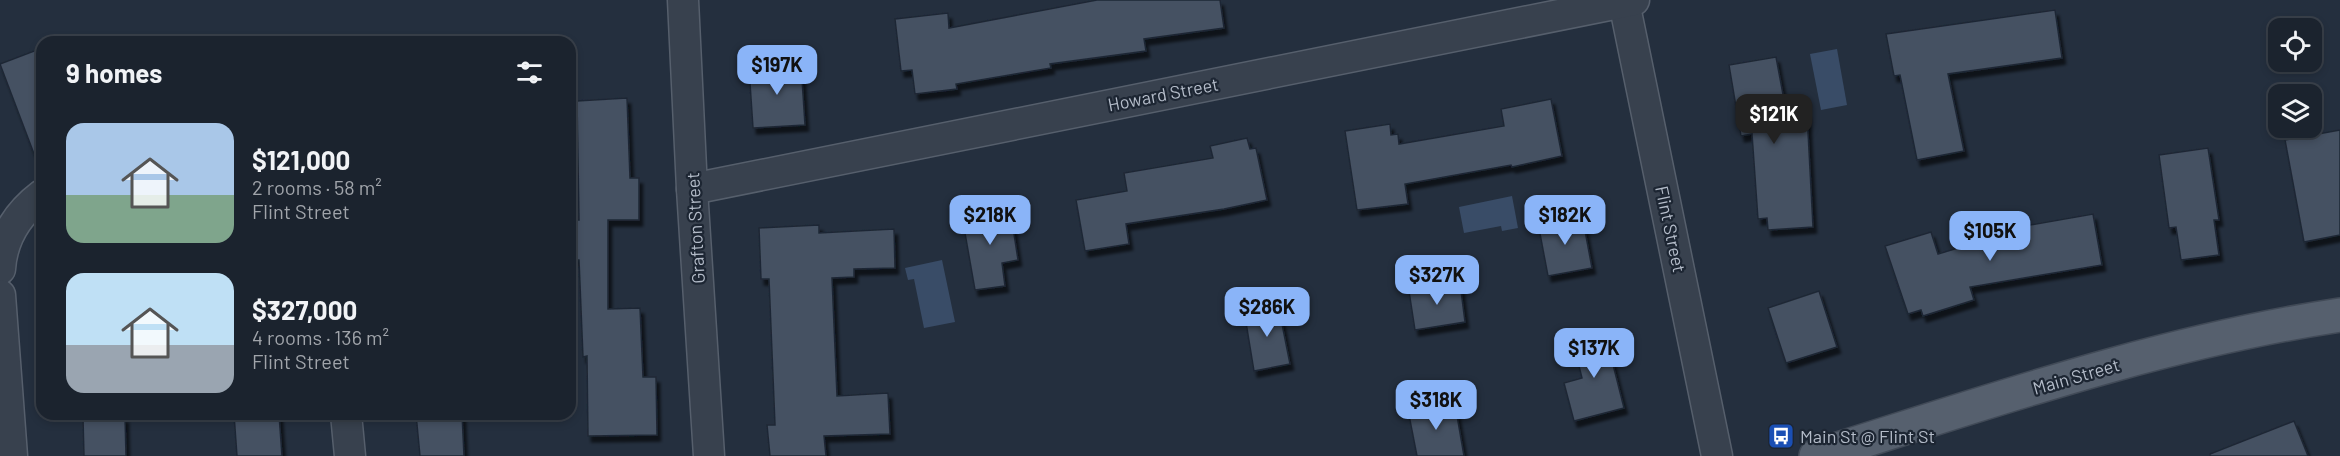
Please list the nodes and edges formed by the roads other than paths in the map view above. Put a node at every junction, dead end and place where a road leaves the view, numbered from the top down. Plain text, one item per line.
1 (683, 0) edge
2 (1629, 1) edge
3 (692, 189) junction
4 (36, 200) edge
5 (0, 269) edge
6 (0, 295) edge
7 (2340, 315) edge
8 (347, 420) edge
9 (12, 456) edge
10 (350, 456) edge
11 (709, 456) edge
12 (1717, 456) edge
13 (1816, 456) edge

1 - 3 street, Grafton Street
2 - 3 street, Howard Street
2 - 12 street, Flint Street
3 - 11 street, Grafton Street
4 - 5 street
6 - 9 street
7 - 13 main road, Main Street
8 - 10 street

